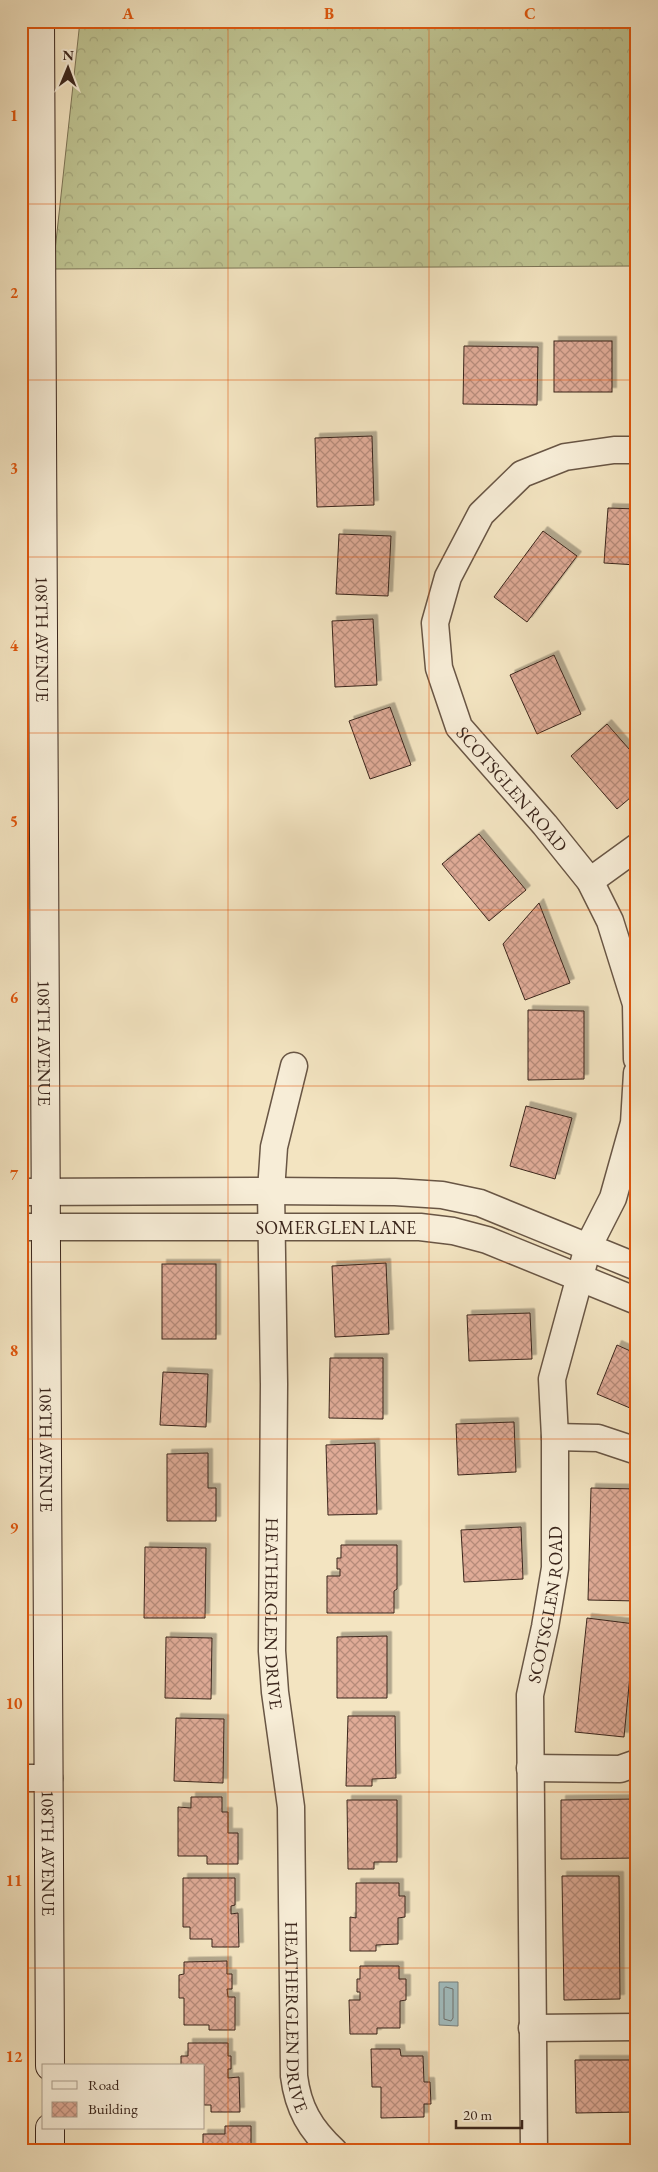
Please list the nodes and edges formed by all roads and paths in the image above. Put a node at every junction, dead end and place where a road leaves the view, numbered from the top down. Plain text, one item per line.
1 (40, 21) edge
2 (637, 450) edge
3 (637, 846) edge
4 (590, 881) junction
5 (637, 1059) edge
6 (294, 1066) dead end
7 (637, 1073) edge
8 (272, 1191) junction
9 (34, 1192) edge
10 (33, 1227) edge
11 (272, 1227) junction
12 (588, 1247) junction
13 (637, 1266) edge
14 (580, 1278) junction
15 (637, 1301) edge
16 (555, 1437) junction
17 (637, 1451) edge
18 (637, 1763) edge
19 (530, 1768) junction
20 (21, 1778) edge
21 (49, 1778) junction
22 (637, 2027) edge
23 (532, 2028) junction
24 (50, 2064) edge
25 (50, 2130) edge
26 (50, 2151) edge
27 (334, 2151) edge
28 (534, 2151) edge

1 - 9 street, 108TH AVENUE
2 - 4 street, SCOTSGLEN ROAD
3 - 4 street
4 - 5 street, SCOTSGLEN ROAD
6 - 8 street, HEATHERGLEN DRIVE
7 - 12 street, SCOTSGLEN ROAD
8 - 9 street, SOMERGLEN LANE
8 - 11 street, HEATHERGLEN DRIVE
8 - 12 street, SOMERGLEN LANE
9 - 10 street, 108TH AVENUE
10 - 11 street, SOMERGLEN LANE
10 - 21 street, 108TH AVENUE
11 - 14 street, SOMERGLEN LANE
11 - 27 street, HEATHERGLEN DRIVE
12 - 13 street, SOMERGLEN LANE
12 - 14 street, SCOTSGLEN ROAD
14 - 15 street, SOMERGLEN LANE
14 - 16 street, SCOTSGLEN ROAD
16 - 17 street
16 - 19 street, SCOTSGLEN ROAD
18 - 19 street
19 - 23 street, SCOTSGLEN ROAD
20 - 21 street
21 - 24 street, 108TH AVENUE
22 - 23 street
23 - 28 street, SCOTSGLEN ROAD
25 - 26 street

